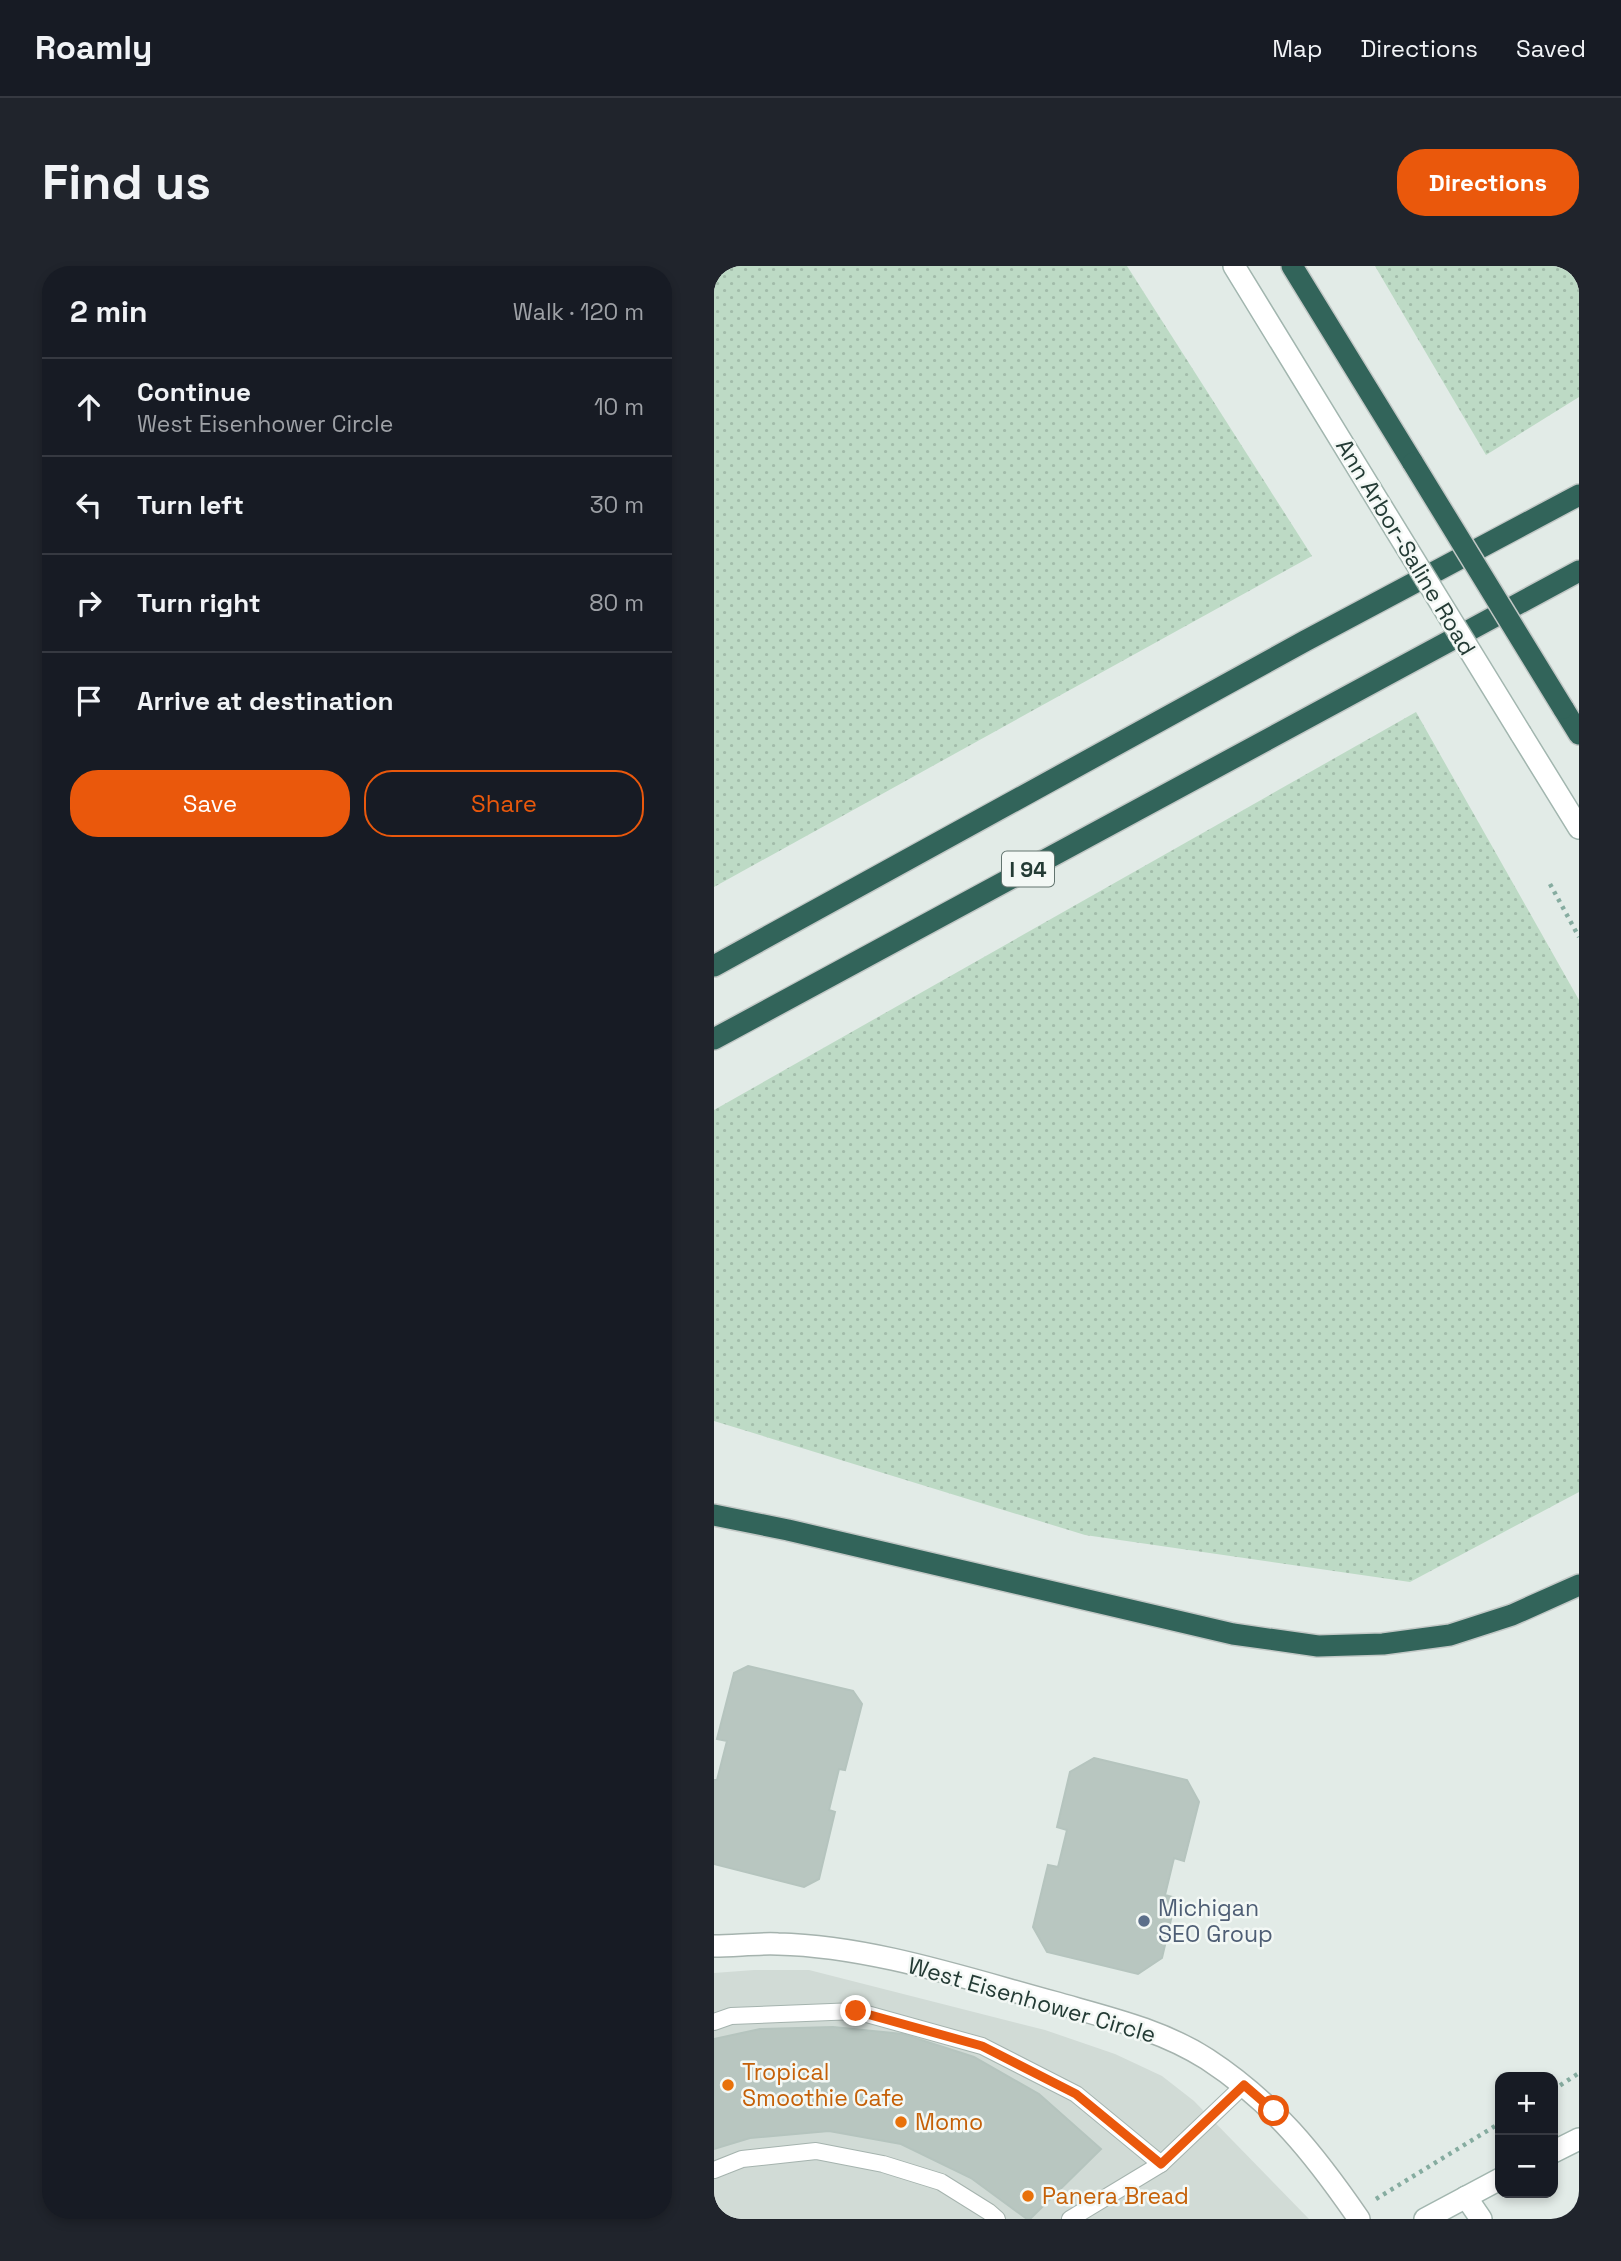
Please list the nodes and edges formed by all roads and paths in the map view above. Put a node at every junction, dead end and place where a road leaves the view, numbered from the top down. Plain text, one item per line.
1 (1234, 266) edge
2 (1292, 266) edge
3 (1579, 485) edge
4 (1579, 495) edge
5 (1544, 514) junction
6 (1579, 571) edge
7 (1579, 734) edge
8 (1579, 828) edge
9 (1550, 884) dead end
10 (1579, 937) edge
11 (714, 966) edge
12 (714, 1039) edge
13 (714, 1515) edge
14 (1579, 1586) edge
15 (714, 1946) edge
16 (714, 2022) edge
17 (1579, 2073) edge
18 (1244, 2085) junction
19 (1558, 2087) edge
20 (1495, 2126) edge
21 (1579, 2139) edge
22 (1558, 2150) edge
23 (1161, 2164) junction
24 (714, 2171) edge
25 (1495, 2182) edge
26 (1466, 2197) junction
27 (1357, 2215) edge
28 (996, 2219) edge
29 (1070, 2219) edge
30 (1425, 2219) edge
31 (1481, 2219) edge

1 - 8 main road, Ann Arbor-Saline Road, bridge
2 - 7 highway, bridge
3 - 5 highway
4 - 5 highway
5 - 11 highway
6 - 12 highway, I 94
9 - 10 path
13 - 14 highway
15 - 18 main road, West Eisenhower Circle
16 - 23 lane
17 - 19 path
18 - 23 lane
18 - 27 main road, West Eisenhower Circle
20 - 27 path
21 - 22 main road
23 - 29 lane
24 - 28 lane
25 - 26 main road
26 - 30 main road
26 - 31 main road

